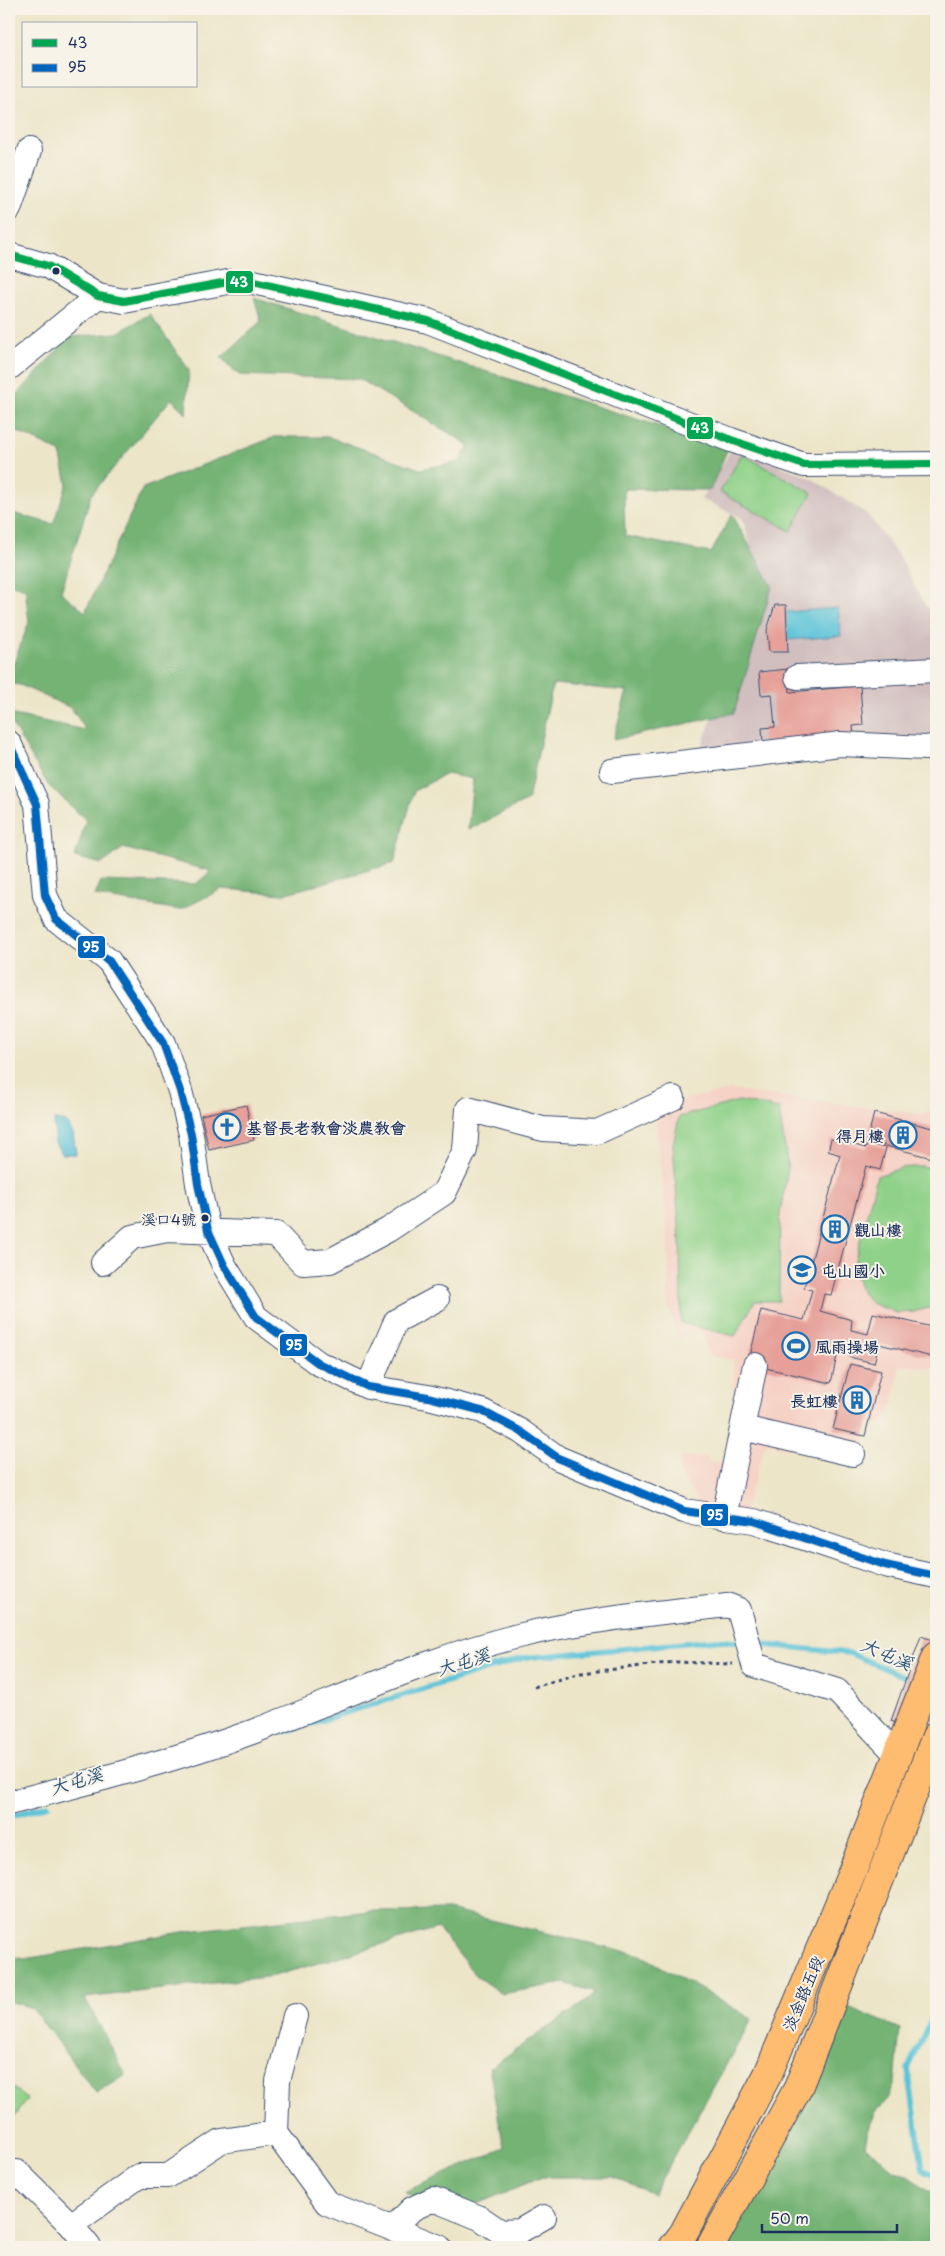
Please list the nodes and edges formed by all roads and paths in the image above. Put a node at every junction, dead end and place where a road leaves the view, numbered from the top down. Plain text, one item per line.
1 (29, 151) dead end
2 (9, 209) edge
3 (9, 255) edge
4 (98, 296) junction
5 (9, 368) edge
6 (936, 464) edge
7 (936, 670) edge
8 (797, 678) dead end
9 (9, 743) edge
10 (936, 746) edge
11 (612, 771) dead end
12 (673, 1098) dead end
13 (208, 1230) junction
14 (103, 1263) dead end
15 (437, 1299) dead end
16 (755, 1365) dead end
17 (368, 1388) junction
18 (743, 1428) junction
19 (853, 1454) dead end
20 (724, 1517) junction
21 (936, 1576) edge
22 (936, 1656) edge
23 (752, 1660) junction
24 (534, 1687) dead end
25 (936, 1738) edge
26 (898, 1756) junction
27 (9, 1803) edge
28 (296, 2016) dead end
29 (276, 2133) junction
30 (11, 2173) edge
31 (544, 2217) dead end
32 (71, 2225) junction
33 (392, 2229) junction
34 (89, 2247) edge
35 (438, 2247) edge
36 (673, 2247) edge
37 (710, 2247) edge

1 - 2 street
3 - 4 street
4 - 5 street
4 - 6 street
7 - 8 street
9 - 13 street
10 - 11 street
12 - 13 street
13 - 14 street
13 - 17 street
15 - 17 street
16 - 18 street
17 - 20 street
18 - 19 street
18 - 20 street
20 - 21 street
22 - 26 main road, 淡金路五段
23 - 24 path
23 - 26 street
23 - 27 street
25 - 37 main road, 淡金路五段
26 - 36 main road, 淡金路五段
28 - 29 street
29 - 32 street
29 - 33 street
30 - 32 street
31 - 33 street
32 - 34 street
33 - 35 street

